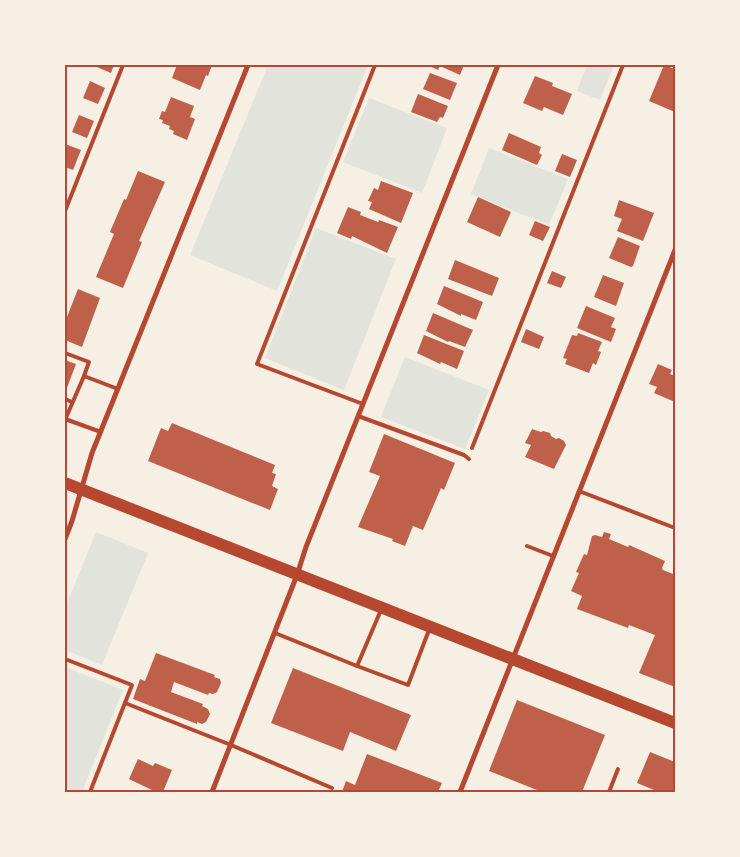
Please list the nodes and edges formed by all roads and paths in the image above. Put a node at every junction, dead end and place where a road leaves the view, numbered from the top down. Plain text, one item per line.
1 (123, 65) edge
2 (248, 65) edge
3 (375, 65) edge
4 (498, 65) edge
5 (623, 65) edge
6 (65, 211) edge
7 (675, 250) edge
8 (65, 353) edge
9 (84, 376) junction
10 (118, 389) junction
11 (65, 399) edge
12 (72, 402) junction
13 (363, 404) junction
14 (358, 416) junction
15 (65, 419) edge
16 (100, 432) junction
17 (472, 448) dead end
18 (469, 459) dead end
19 (65, 483) edge
20 (82, 489) junction
21 (579, 491) junction
22 (675, 528) edge
23 (65, 539) edge
24 (528, 546) dead end
25 (553, 556) junction
26 (297, 575) junction
27 (382, 608) junction
28 (430, 627) junction
29 (274, 633) junction
30 (65, 659) edge
31 (512, 659) junction
32 (358, 666) junction
33 (124, 703) junction
34 (675, 723) edge
35 (231, 745) junction
36 (618, 769) dead end
37 (332, 788) dead end
38 (90, 792) edge
39 (212, 792) edge
40 (460, 792) edge
41 (609, 792) edge

1 - 6 lane
2 - 10 street
3 - 13 lane
4 - 13 street
5 - 17 lane
7 - 21 street
8 - 9 lane
9 - 10 lane
9 - 12 lane
10 - 16 street
11 - 12 lane
12 - 15 lane
13 - 14 street
14 - 18 lane
14 - 26 street
15 - 16 lane
16 - 20 street
19 - 20 main road
20 - 23 street
20 - 26 main road
21 - 22 lane
21 - 25 street
24 - 25 lane
25 - 31 street
26 - 27 main road
26 - 29 street
27 - 28 main road
27 - 32 lane
28 - 31 main road
28 - 32 lane
29 - 32 lane
29 - 35 street
30 - 33 lane
31 - 34 main road
31 - 40 street
33 - 35 lane
33 - 38 lane
35 - 37 lane
35 - 39 street
36 - 41 lane

